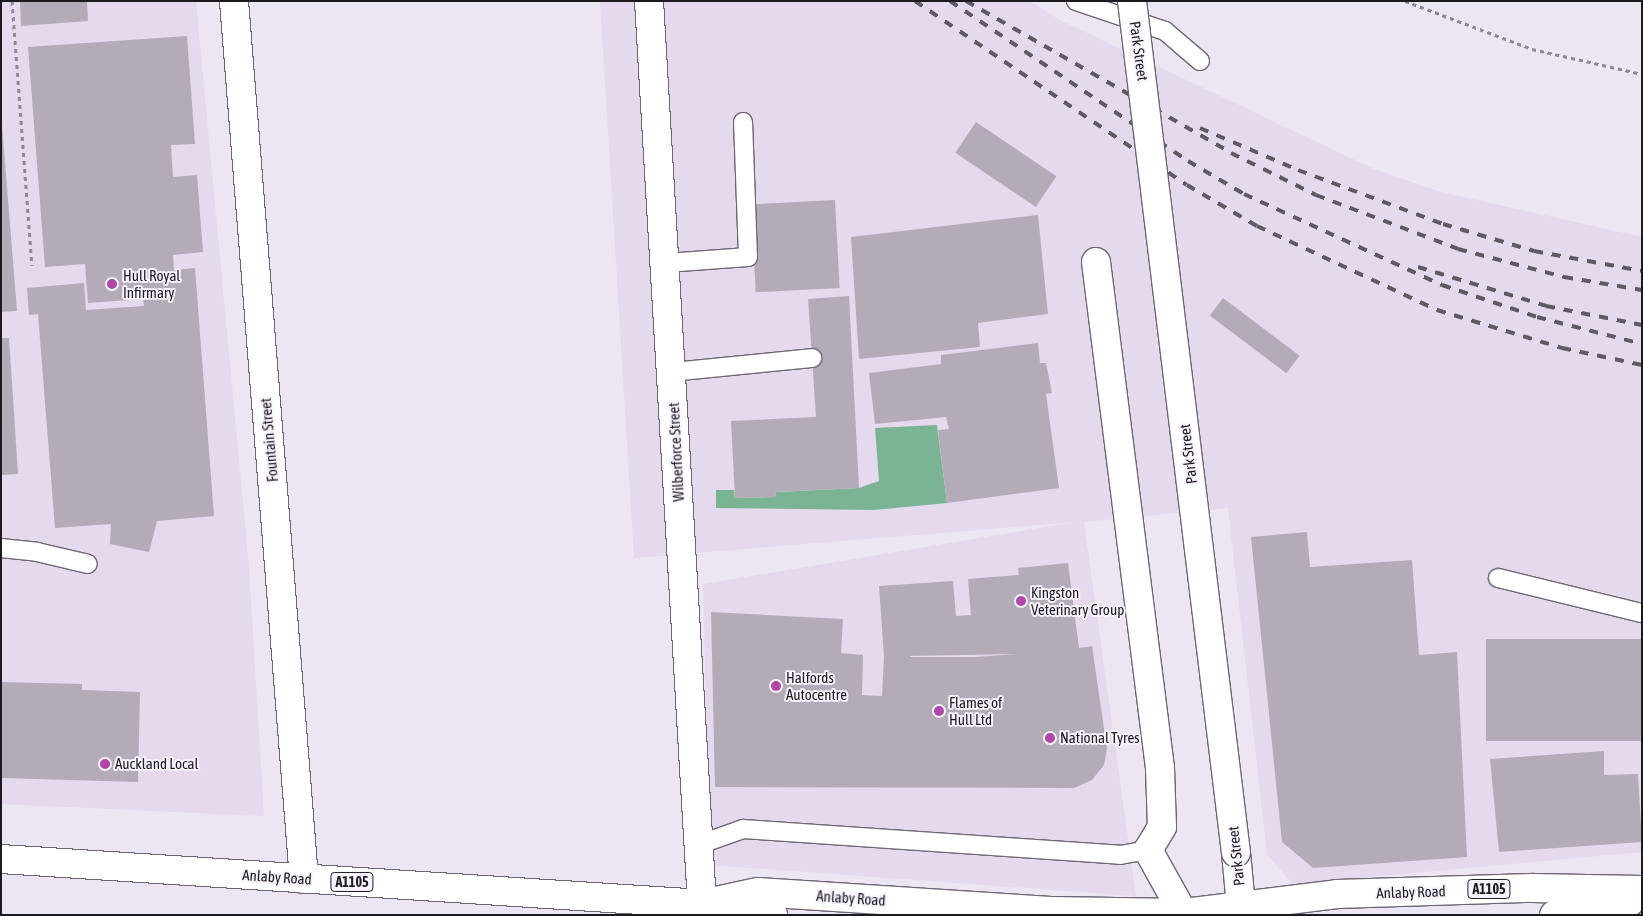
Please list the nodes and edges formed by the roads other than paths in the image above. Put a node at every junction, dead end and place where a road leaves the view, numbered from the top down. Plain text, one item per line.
1 (234, 1) edge
2 (649, 1) edge
3 (1076, 1) edge
4 (1132, 1) edge
5 (1200, 61) dead end
6 (742, 122) dead end
7 (1096, 262) dead end
8 (666, 263) junction
9 (812, 358) dead end
10 (672, 372) junction
11 (1, 548) edge
12 (88, 564) dead end
13 (1498, 578) dead end
14 (1642, 613) edge
15 (698, 845) junction
16 (1148, 850) junction
17 (1, 860) edge
18 (304, 879) junction
19 (1642, 890) edge
20 (1642, 900) edge
21 (702, 904) junction
22 (1243, 910) edge
23 (1183, 913) junction
24 (773, 915) edge
25 (1554, 915) edge

1 - 18 street, Fountain Street
2 - 8 street, Wilberforce Street
3 - 5 lane
4 - 22 street, Park Street, bridge
6 - 8 lane
7 - 16 street
8 - 10 street, Wilberforce Street
9 - 10 lane
10 - 15 street, Wilberforce Street
11 - 12 lane
13 - 14 lane
15 - 16 lane
15 - 21 street, Wilberforce Street
16 - 23 street
17 - 18 street, Anlaby Road / A1105
18 - 21 street, Anlaby Road / A1105
19 - 22 street, Anlaby Road / A1105
20 - 25 street
21 - 23 street, Anlaby Road / A1105
21 - 24 street, Anlaby Road / A1105
22 - 23 street, Anlaby Road / A1105

